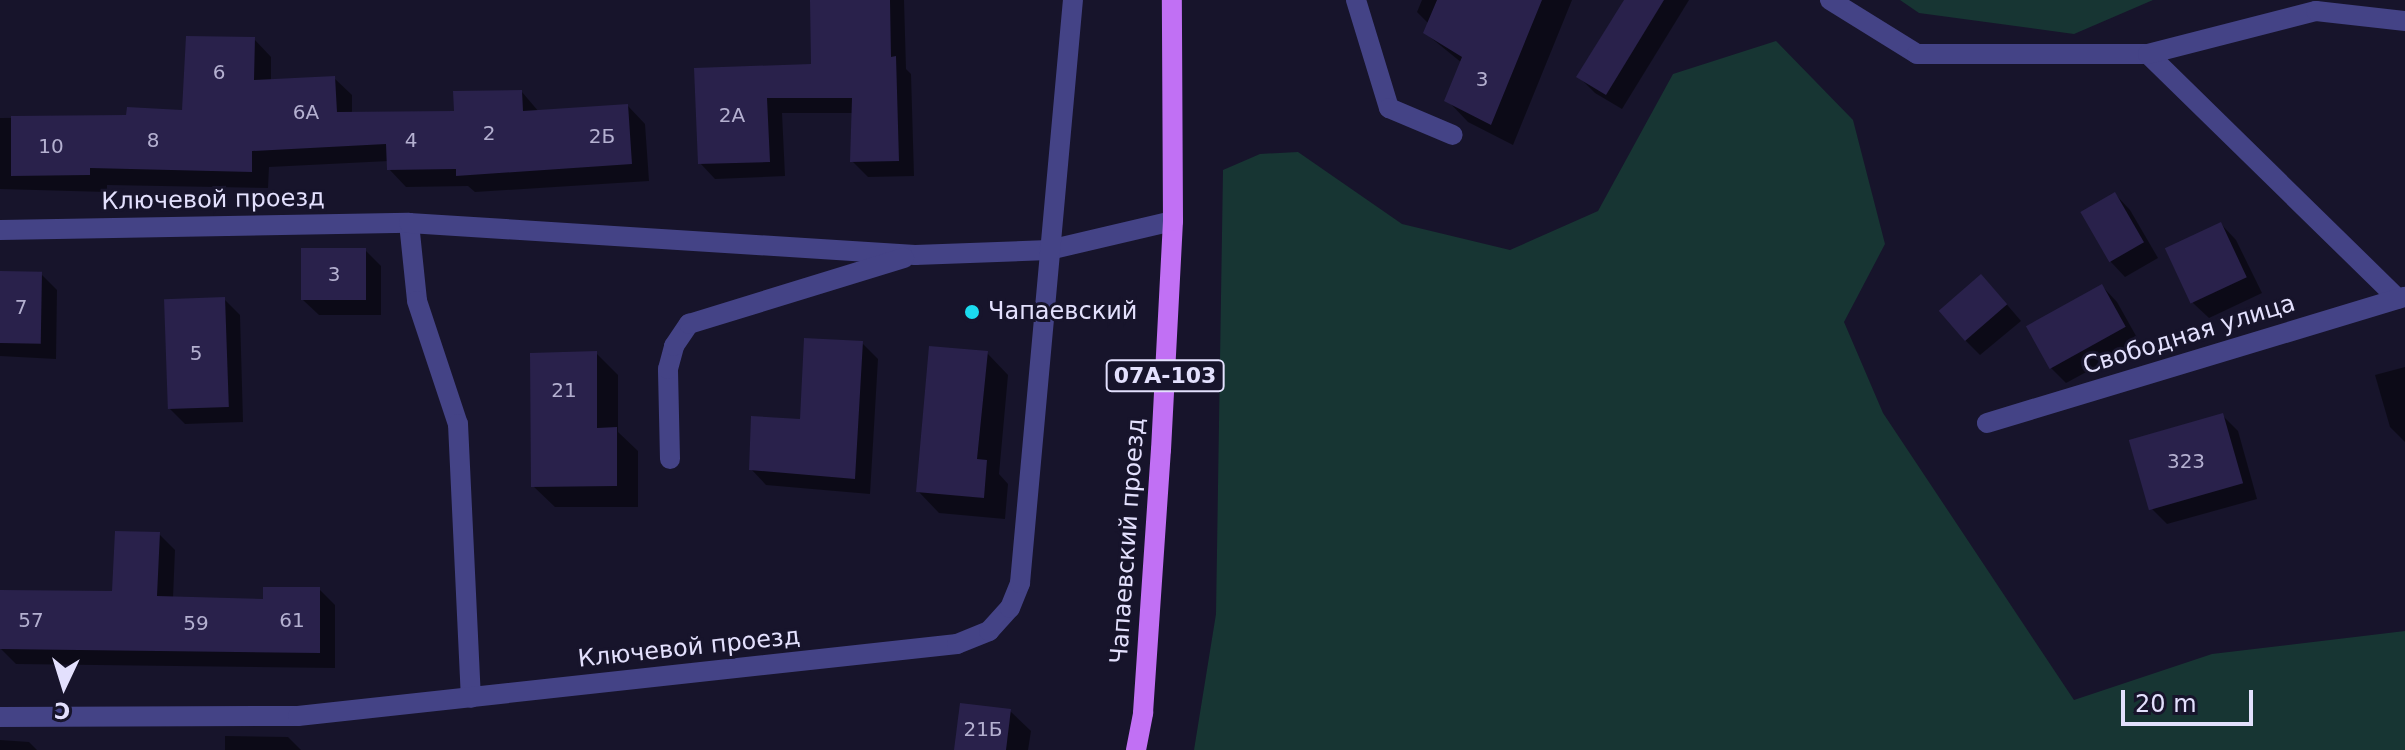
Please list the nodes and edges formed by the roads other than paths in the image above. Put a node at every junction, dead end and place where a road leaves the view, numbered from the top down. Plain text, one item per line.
1 (1073, 0) edge
2 (1172, 0) edge
3 (1356, 0) edge
4 (1830, 0) edge
5 (2405, 21) edge
6 (2148, 54) junction
7 (1453, 135) dead end
8 (1173, 221) junction
9 (409, 223) junction
10 (0, 230) edge
11 (1049, 250) junction
12 (915, 255) junction
13 (2402, 298) edge
14 (1987, 423) dead end
15 (670, 459) dead end
16 (471, 698) junction
17 (0, 717) edge
18 (1136, 750) edge

1 - 11 street, Ключевой проезд
2 - 8 main road, Чапаевский проезд / 07А-103
3 - 7 street
4 - 6 street
5 - 6 street
6 - 13 street
8 - 11 street, Ключевой проезд
8 - 18 main road, Чапаевский проезд / 07А-103
9 - 10 street, Ключевой проезд
9 - 12 street, Ключевой проезд
9 - 16 street
11 - 12 street, Ключевой проезд
11 - 16 street, Ключевой проезд
12 - 15 street
13 - 14 street, Свободная улица
16 - 17 street, Ключевой проезд

